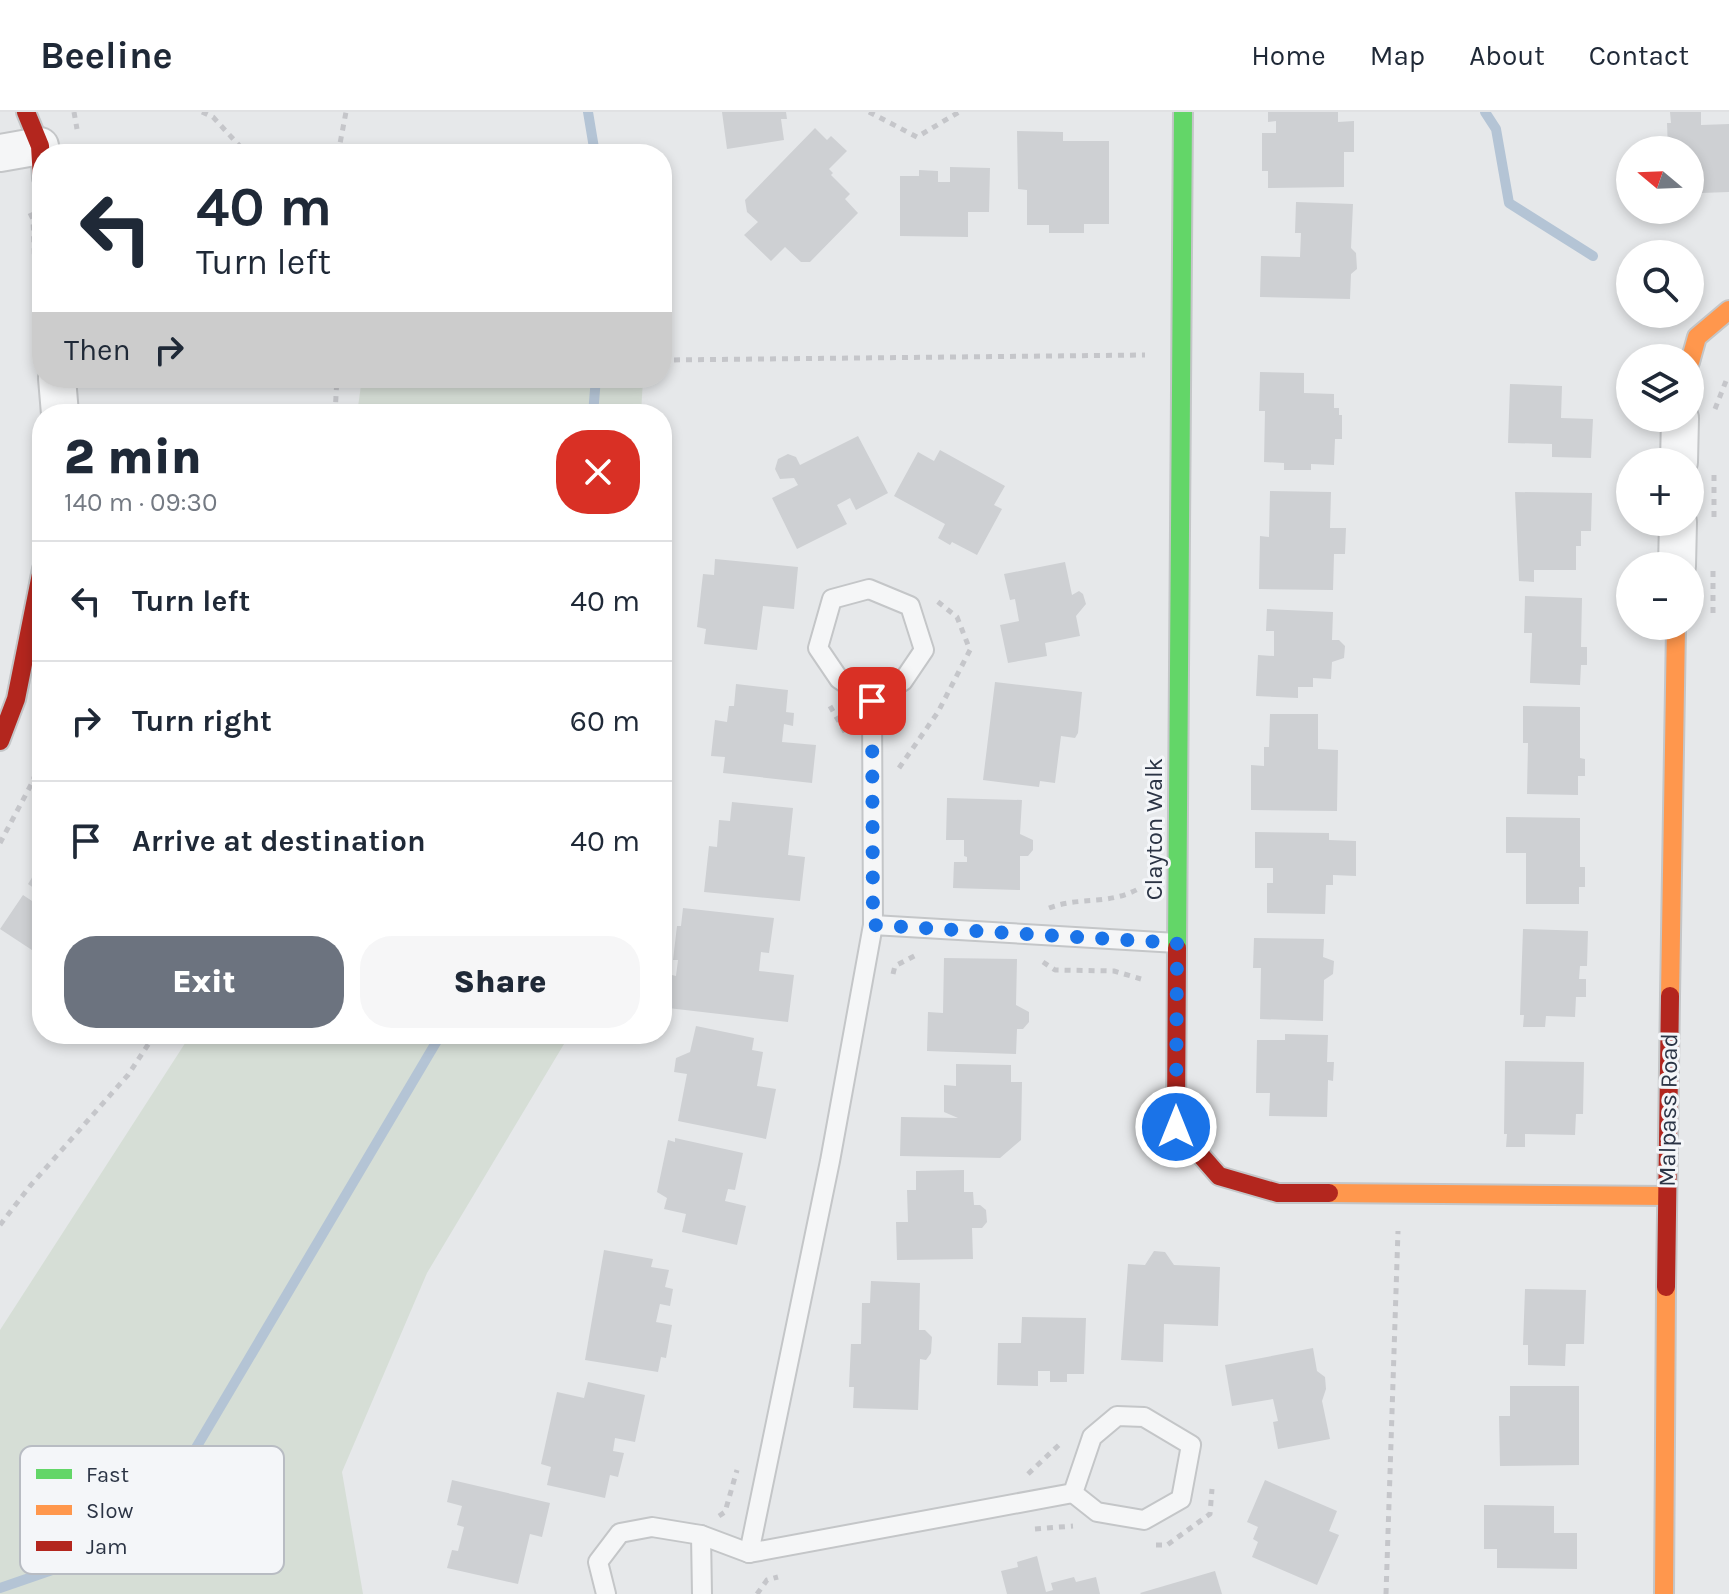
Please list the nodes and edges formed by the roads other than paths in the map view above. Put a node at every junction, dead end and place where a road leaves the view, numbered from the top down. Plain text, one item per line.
1 (26, 112) edge
2 (1183, 112) edge
3 (36, 144) edge
4 (0, 153) edge
5 (32, 160) edge
6 (1729, 310) edge
7 (1695, 344) edge
8 (32, 619) edge
9 (1676, 640) edge
10 (872, 701) junction
11 (0, 741) edge
12 (873, 925) junction
13 (1177, 943) junction
14 (1667, 1196) junction
15 (1073, 1493) junction
16 (701, 1535) junction
17 (749, 1553) junction
18 (606, 1594) edge
19 (702, 1594) edge
20 (1664, 1594) edge

1 - 3 street
2 - 13 street, Clayton Walk
4 - 5 street
6 - 7 street
8 - 11 street
9 - 14 street, Malpass Road
10 - 10 lane
10 - 12 lane
12 - 13 lane
12 - 17 lane
13 - 14 street, Clayton Walk
14 - 20 street, Malpass Road
15 - 15 lane
15 - 17 lane
16 - 17 lane
16 - 18 lane
16 - 19 lane

